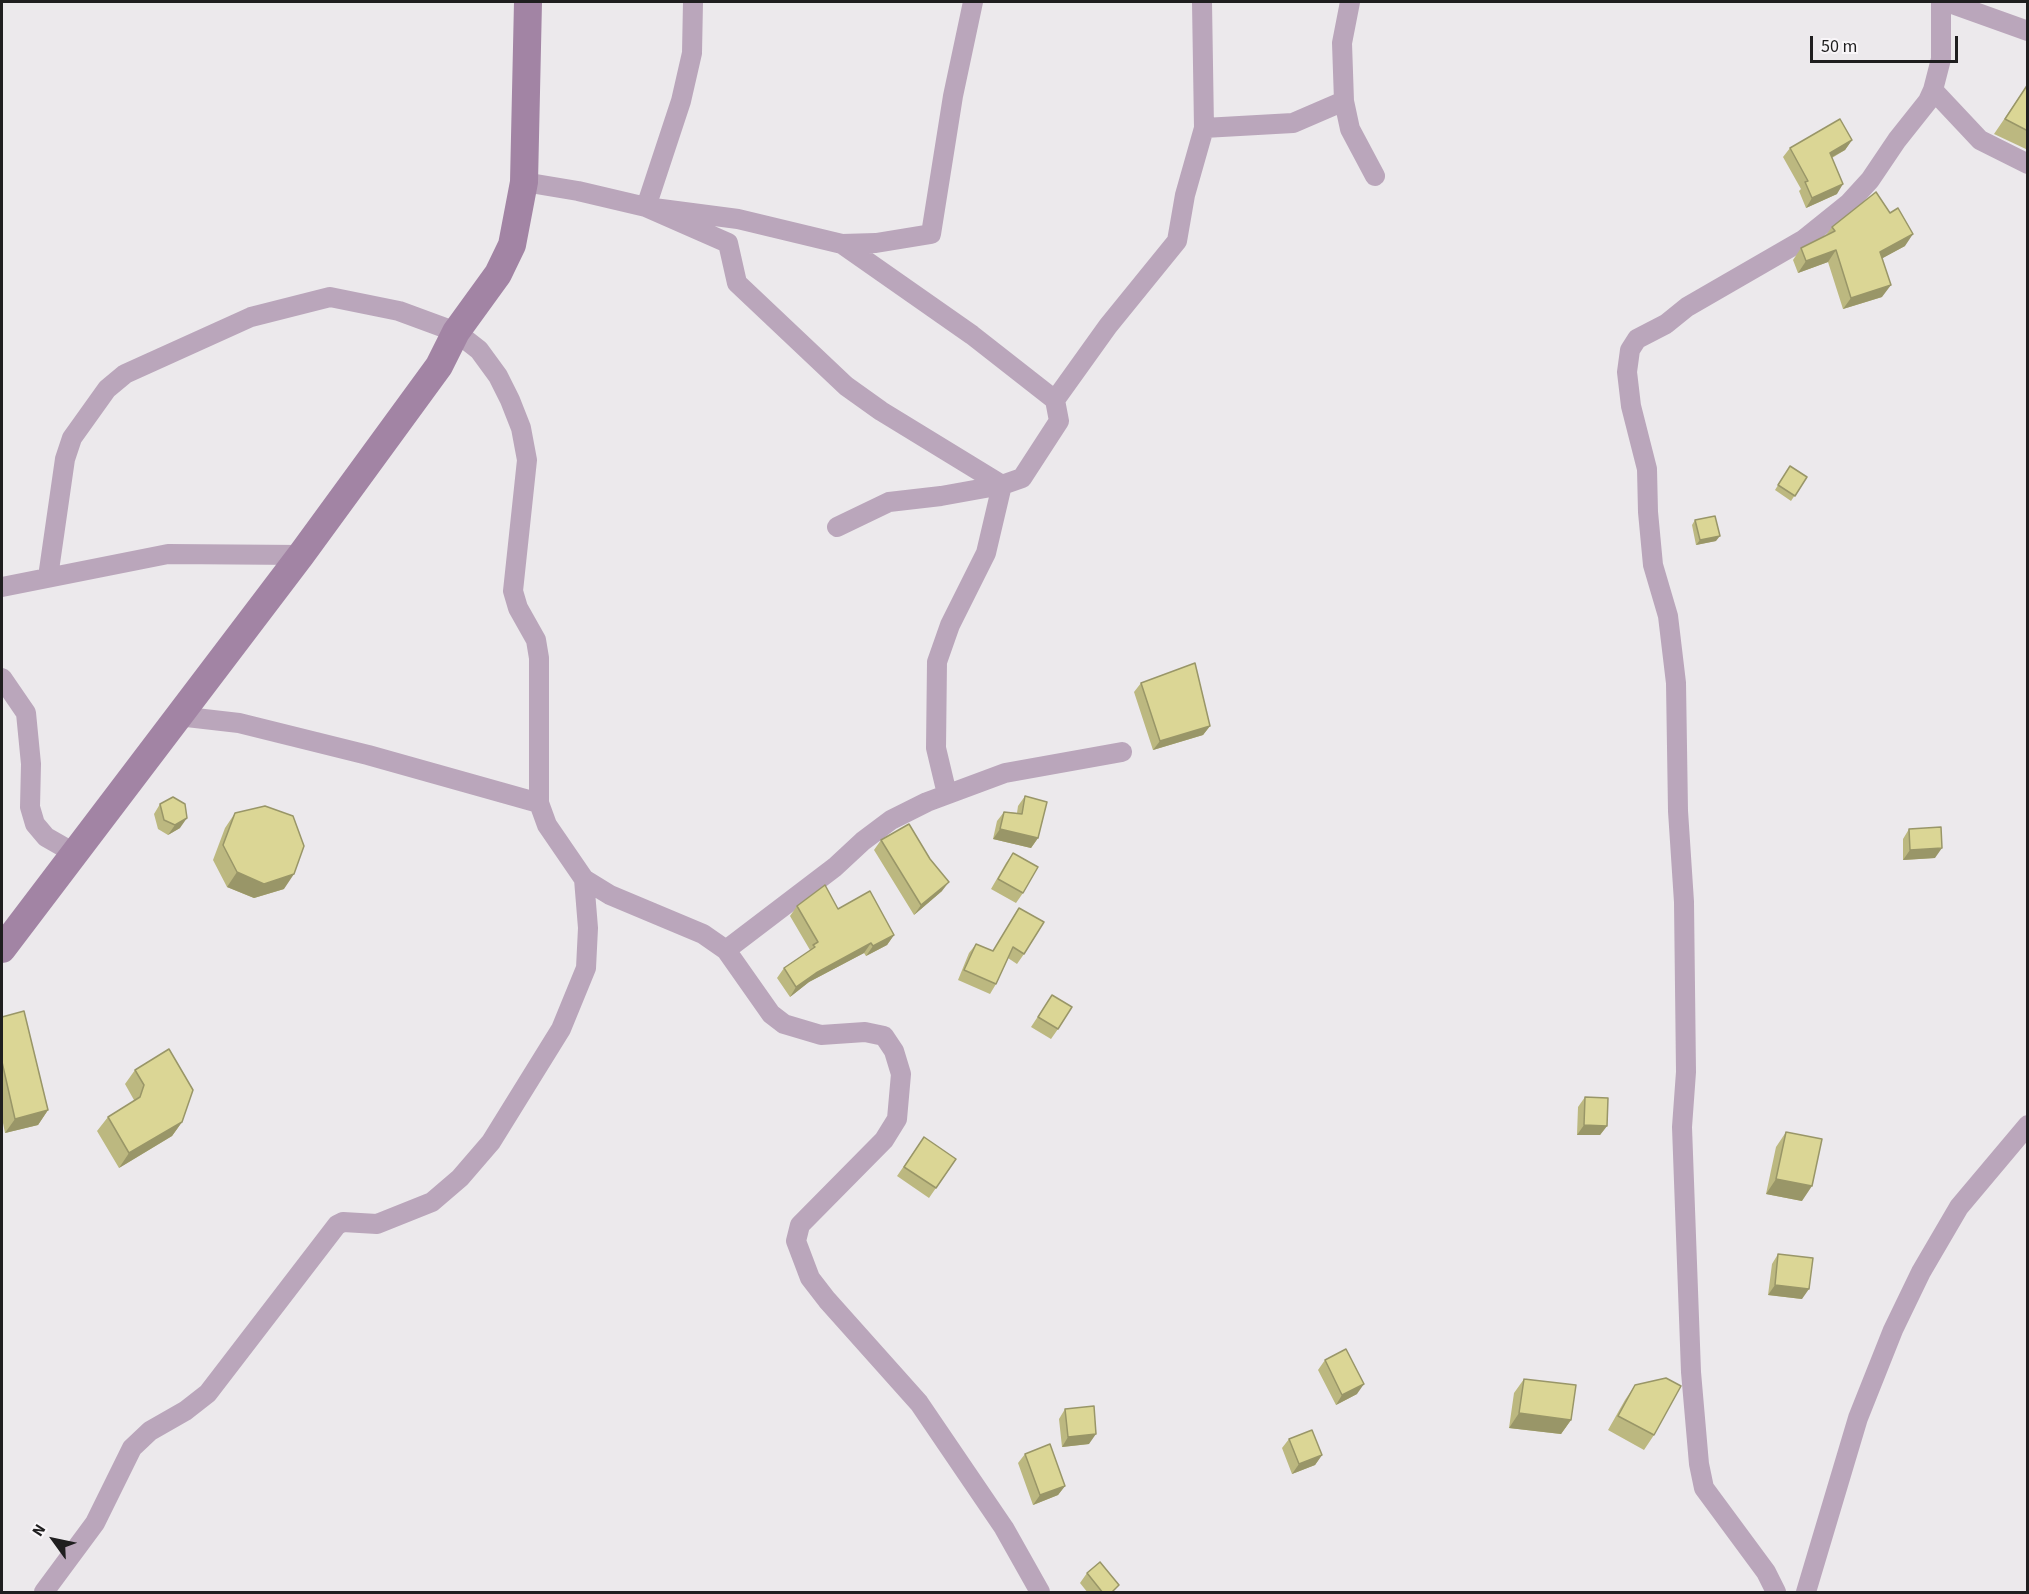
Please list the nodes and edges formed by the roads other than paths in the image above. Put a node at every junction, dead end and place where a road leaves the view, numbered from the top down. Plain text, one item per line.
1 (528, 2) edge
2 (693, 2) edge
3 (973, 2) edge
4 (1202, 2) edge
5 (1350, 2) edge
6 (1941, 2) edge
7 (1947, 2) edge
8 (2028, 31) edge
9 (1932, 90) junction
10 (1344, 101) junction
11 (1204, 128) junction
12 (2028, 164) edge
13 (1376, 176) dead end
14 (524, 182) junction
15 (646, 207) junction
16 (842, 244) junction
17 (456, 332) junction
18 (1055, 400) junction
19 (1002, 485) junction
20 (837, 527) dead end
21 (301, 555) junction
22 (48, 577) junction
23 (2, 587) edge
24 (2, 678) edge
25 (178, 716) junction
26 (1122, 752) dead end
27 (947, 794) junction
28 (539, 803) junction
29 (74, 853) junction
30 (584, 879) junction
31 (2, 949) edge
32 (726, 950) junction
33 (2028, 1125) edge
34 (44, 1593) edge
35 (1040, 1593) edge
36 (1776, 1593) edge
37 (1806, 1593) edge

1 - 14 street
2 - 15 street
3 - 16 street
4 - 11 street
5 - 10 street
6 - 9 street
7 - 8 street
9 - 12 street
9 - 36 street
10 - 11 street
10 - 13 street
11 - 18 street
14 - 15 street
14 - 17 street
15 - 16 street
15 - 19 street
16 - 18 street
17 - 21 street
17 - 22 street
17 - 28 street
18 - 19 street
19 - 20 street
19 - 27 street
21 - 22 street
21 - 25 street
22 - 23 street
24 - 29 street
25 - 28 street
25 - 29 street
26 - 27 street
27 - 32 street
28 - 30 street
29 - 31 street
30 - 32 street
30 - 34 street
32 - 35 street
33 - 37 street

